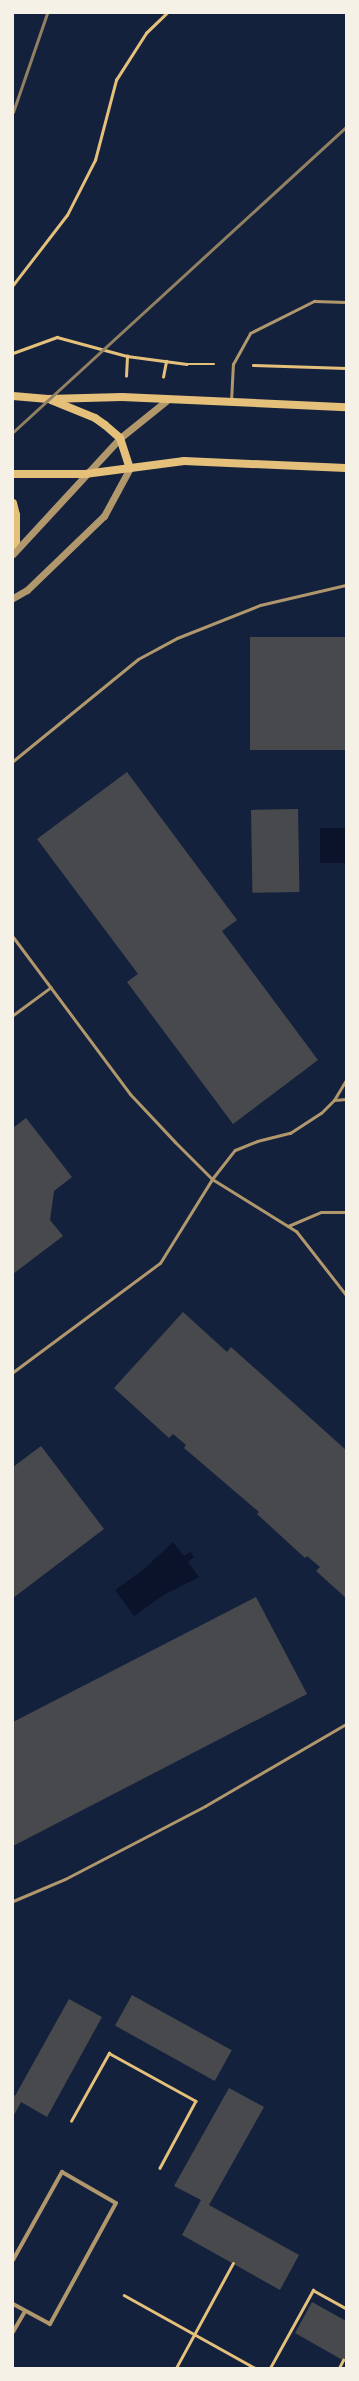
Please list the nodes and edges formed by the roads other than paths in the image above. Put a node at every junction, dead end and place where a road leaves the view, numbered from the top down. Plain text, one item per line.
1 (346, 302) edge
2 (13, 396) edge
3 (48, 399) junction
4 (166, 401) junction
5 (231, 402) junction
6 (346, 407) edge
7 (120, 438) junction
8 (130, 468) junction
9 (346, 468) edge
10 (13, 474) edge
11 (85, 474) junction
12 (13, 503) edge
13 (13, 545) edge
14 (13, 554) edge
15 (346, 585) edge
16 (13, 598) edge
17 (13, 761) edge
18 (13, 937) edge
19 (51, 987) junction
20 (13, 1015) edge
21 (346, 1080) edge
22 (346, 1099) edge
23 (334, 1100) junction
24 (212, 1179) junction
25 (346, 1212) edge
26 (288, 1226) junction
27 (346, 1295) edge
28 (13, 1372) edge
29 (346, 1724) edge
30 (13, 1901) edge
31 (13, 2260) edge
32 (13, 2304) edge
33 (25, 2311) junction
34 (13, 2332) edge

1 - 5 lane
2 - 3 main road
3 - 4 main road
3 - 7 main road
4 - 5 main road
4 - 7 street
5 - 6 main road
7 - 8 main road
7 - 11 street
8 - 9 main road
8 - 11 main road
8 - 16 street
10 - 11 main road
11 - 14 street
12 - 13 main road
15 - 17 lane
18 - 19 lane
19 - 20 lane
19 - 24 lane
21 - 23 lane
22 - 23 lane
23 - 24 lane
24 - 26 lane
24 - 28 lane
25 - 26 lane
26 - 27 lane
29 - 30 lane
31 - 33 street
32 - 33 street
33 - 34 street

